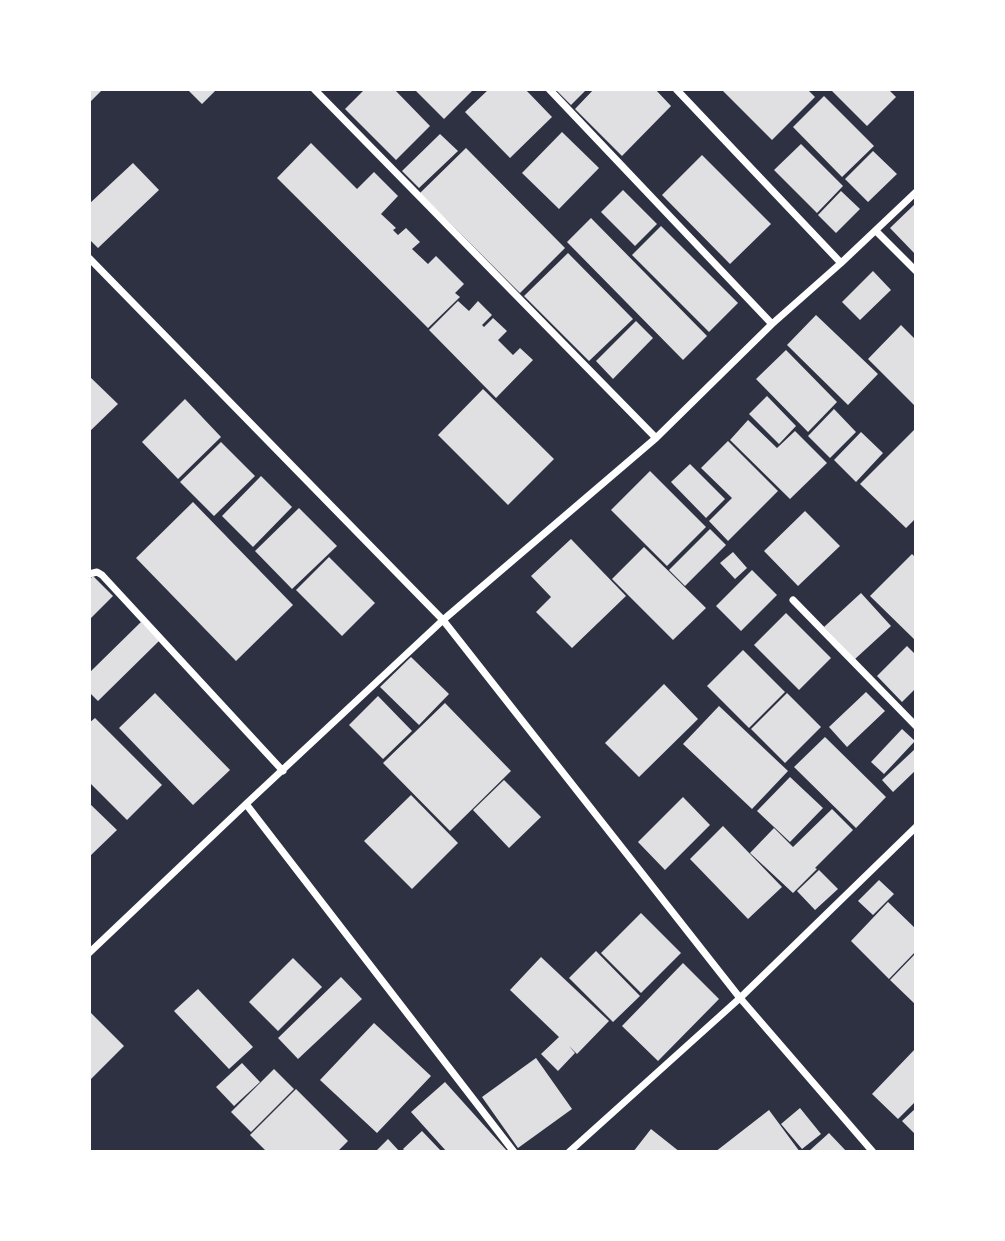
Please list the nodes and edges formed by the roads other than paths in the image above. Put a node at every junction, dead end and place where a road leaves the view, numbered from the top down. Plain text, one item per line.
1 (314, 89) edge
2 (549, 89) edge
3 (676, 89) edge
4 (916, 192) edge
5 (876, 230) junction
6 (89, 258) edge
7 (841, 263) junction
8 (916, 271) edge
9 (772, 324) junction
10 (656, 438) junction
11 (89, 574) edge
12 (793, 600) dead end
13 (443, 620) junction
14 (916, 726) edge
15 (283, 771) junction
16 (246, 804) junction
17 (916, 827) edge
18 (89, 953) edge
19 (740, 998) junction
20 (514, 1152) edge
21 (569, 1152) edge
22 (873, 1152) edge

1 - 10 street
2 - 9 street
3 - 7 street
4 - 5 street
5 - 7 street
5 - 8 street
6 - 13 street
7 - 9 street
9 - 10 street
10 - 13 street
11 - 15 street
12 - 14 street
13 - 15 street
13 - 19 street
15 - 16 street
16 - 18 street
16 - 20 street
17 - 19 street
19 - 21 street
19 - 22 street

